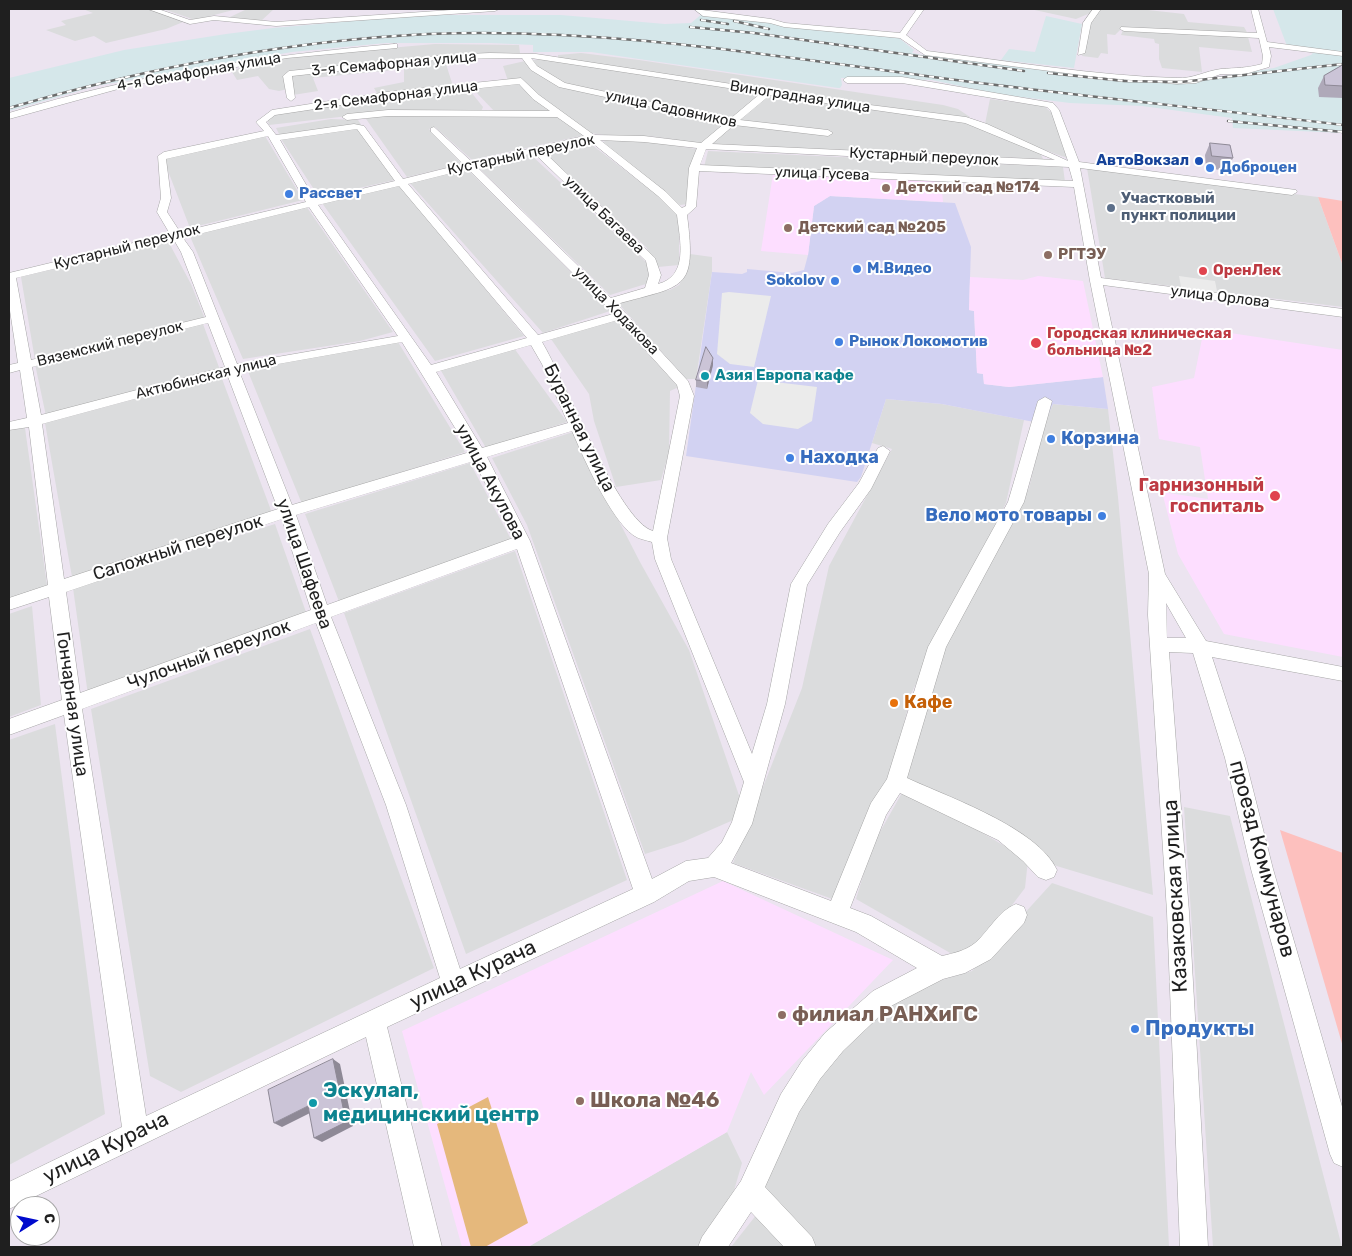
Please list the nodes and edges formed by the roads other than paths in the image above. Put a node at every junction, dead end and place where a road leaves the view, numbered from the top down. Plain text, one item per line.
1 (152, 9) edge
2 (496, 9) edge
3 (698, 9) edge
4 (921, 9) edge
5 (1096, 9) edge
6 (1255, 9) edge
7 (231, 12) dead end
8 (214, 18) junction
9 (1124, 29) dead end
10 (902, 36) junction
11 (1263, 40) junction
12 (394, 46) dead end
13 (1081, 53) dead end
14 (1343, 54) edge
15 (525, 56) junction
16 (846, 78) dead end
17 (474, 93) junction
18 (767, 93) junction
19 (291, 98) dead end
20 (492, 114) junction
21 (560, 114) junction
22 (9, 116) edge
23 (347, 117) dead end
24 (733, 122) junction
25 (272, 127) junction
26 (434, 130) dead end
27 (828, 133) dead end
28 (592, 138) junction
29 (703, 146) junction
30 (536, 150) junction
31 (1072, 165) junction
32 (469, 166) junction
33 (694, 168) junction
34 (400, 181) junction
35 (1079, 184) junction
36 (1292, 192) dead end
37 (311, 202) junction
38 (682, 214) junction
39 (175, 235) junction
40 (10, 276) edge
41 (1096, 281) junction
42 (651, 289) junction
43 (609, 302) junction
44 (1343, 312) edge
45 (622, 316) junction
46 (211, 319) junction
47 (406, 338) junction
48 (535, 340) junction
49 (24, 365) junction
50 (9, 369) edge
51 (231, 370) junction
52 (428, 370) junction
53 (1045, 401) dead end
54 (35, 421) junction
55 (577, 425) junction
56 (9, 426) edge
57 (884, 451) dead end
58 (479, 455) junction
59 (287, 512) junction
60 (659, 538) junction
61 (522, 541) junction
62 (1158, 574) junction
63 (57, 588) junction
64 (9, 604) edge
65 (321, 614) junction
66 (1160, 645) junction
67 (1200, 647) junction
68 (1343, 674) edge
69 (72, 706) junction
70 (9, 728) edge
71 (753, 780) junction
72 (896, 782) junction
73 (714, 867) junction
74 (1046, 870) dead end
75 (646, 894) junction
76 (1016, 914) dead end
77 (836, 915) junction
78 (940, 968) junction
79 (453, 984) junction
80 (374, 1020) junction
81 (136, 1133) junction
82 (1343, 1154) edge
83 (750, 1190) junction
84 (9, 1196) edge
85 (428, 1247) edge
86 (712, 1247) edge
87 (802, 1247) edge
88 (1194, 1247) edge

1 - 8 street
2 - 8 street
3 - 10 street
4 - 10 street
5 - 13 street
6 - 11 street
7 - 8 street
9 - 11 street
10 - 11 street
11 - 14 street
12 - 22 street, 4-я Семафорная улица
15 - 18 street, Виноградная улица
15 - 19 street, 3-я Семафорная улица
15 - 24 street, улица Садовников
16 - 31 street, проезд Коммунаров
17 - 20 street
17 - 21 street, 2-я Семафорная улица
17 - 25 street, 2-я Семафорная улица
18 - 24 street
18 - 31 street, Виноградная улица
20 - 21 street
20 - 23 street
21 - 28 street
24 - 27 street, улица Садовников
24 - 29 street
25 - 34 street, Буранная улица
25 - 37 street, улица Акулова
25 - 39 street, улица Шафеева
26 - 32 street, улица Ходакова
28 - 29 street, Кустарный переулок
28 - 30 street, Кустарный переулок
28 - 38 street
29 - 31 street, Кустарный переулок
29 - 33 street
30 - 32 street, Кустарный переулок
30 - 42 street, улица Багаева
31 - 35 street, проезд Коммунаров
31 - 36 street, Кустарный переулок
32 - 34 street, Кустарный переулок
32 - 43 street, улица Ходакова
33 - 35 street, улица Гусева
33 - 38 street
34 - 37 street, Кустарный переулок
34 - 48 street, Буранная улица
35 - 41 street, проезд Коммунаров
37 - 39 street, Кустарный переулок
37 - 47 street, улица Акулова
38 - 42 street
39 - 40 street, Кустарный переулок
39 - 46 street, улица Шафеева
40 - 49 street, Гончарная улица
41 - 44 street, улица Орлова
41 - 62 street, проезд Коммунаров
42 - 43 street
43 - 45 street, улица Ходакова
45 - 48 street
45 - 60 street, улица Ходакова
46 - 49 street, Вяземский переулок
46 - 51 street, улица Шафеева
47 - 51 street, Актюбинская улица
47 - 52 street, улица Акулова
48 - 52 street
48 - 55 street, Буранная улица
49 - 50 street, Вяземский переулок
49 - 54 street, Гончарная улица
51 - 54 street, Актюбинская улица
51 - 59 street, улица Шафеева
52 - 58 street, улица Акулова
53 - 72 street
54 - 56 street, Актюбинская улица
54 - 63 street, Гончарная улица
55 - 58 street, Сапожный переулок
55 - 60 street, Буранная улица
57 - 71 street
58 - 59 street, Сапожный переулок
58 - 61 street, улица Акулова
59 - 63 street, Сапожный переулок
59 - 65 street, улица Шафеева
60 - 71 street
61 - 65 street, Чулочный переулок
61 - 75 street, улица Акулова
62 - 66 street, проезд Коммунаров
62 - 67 street, проезд Коммунаров
63 - 64 street, Сапожный переулок
63 - 69 street, Гончарная улица
65 - 69 street, Чулочный переулок
65 - 79 street, улица Шафеева
66 - 67 street
66 - 88 street, Казаковская улица
67 - 68 street
67 - 82 street, проезд Коммунаров
69 - 70 street, Чулочный переулок
69 - 81 street, Гончарная улица
71 - 73 street
72 - 74 street
72 - 77 street
73 - 75 street, улица Курача
73 - 77 street, улица Курача
75 - 79 street, улица Курача
76 - 78 street
77 - 78 street, улица Курача
78 - 83 street
79 - 80 street, улица Курача
80 - 81 street, улица Курача
80 - 85 street
81 - 84 street, улица Курача
83 - 86 street
83 - 87 street

